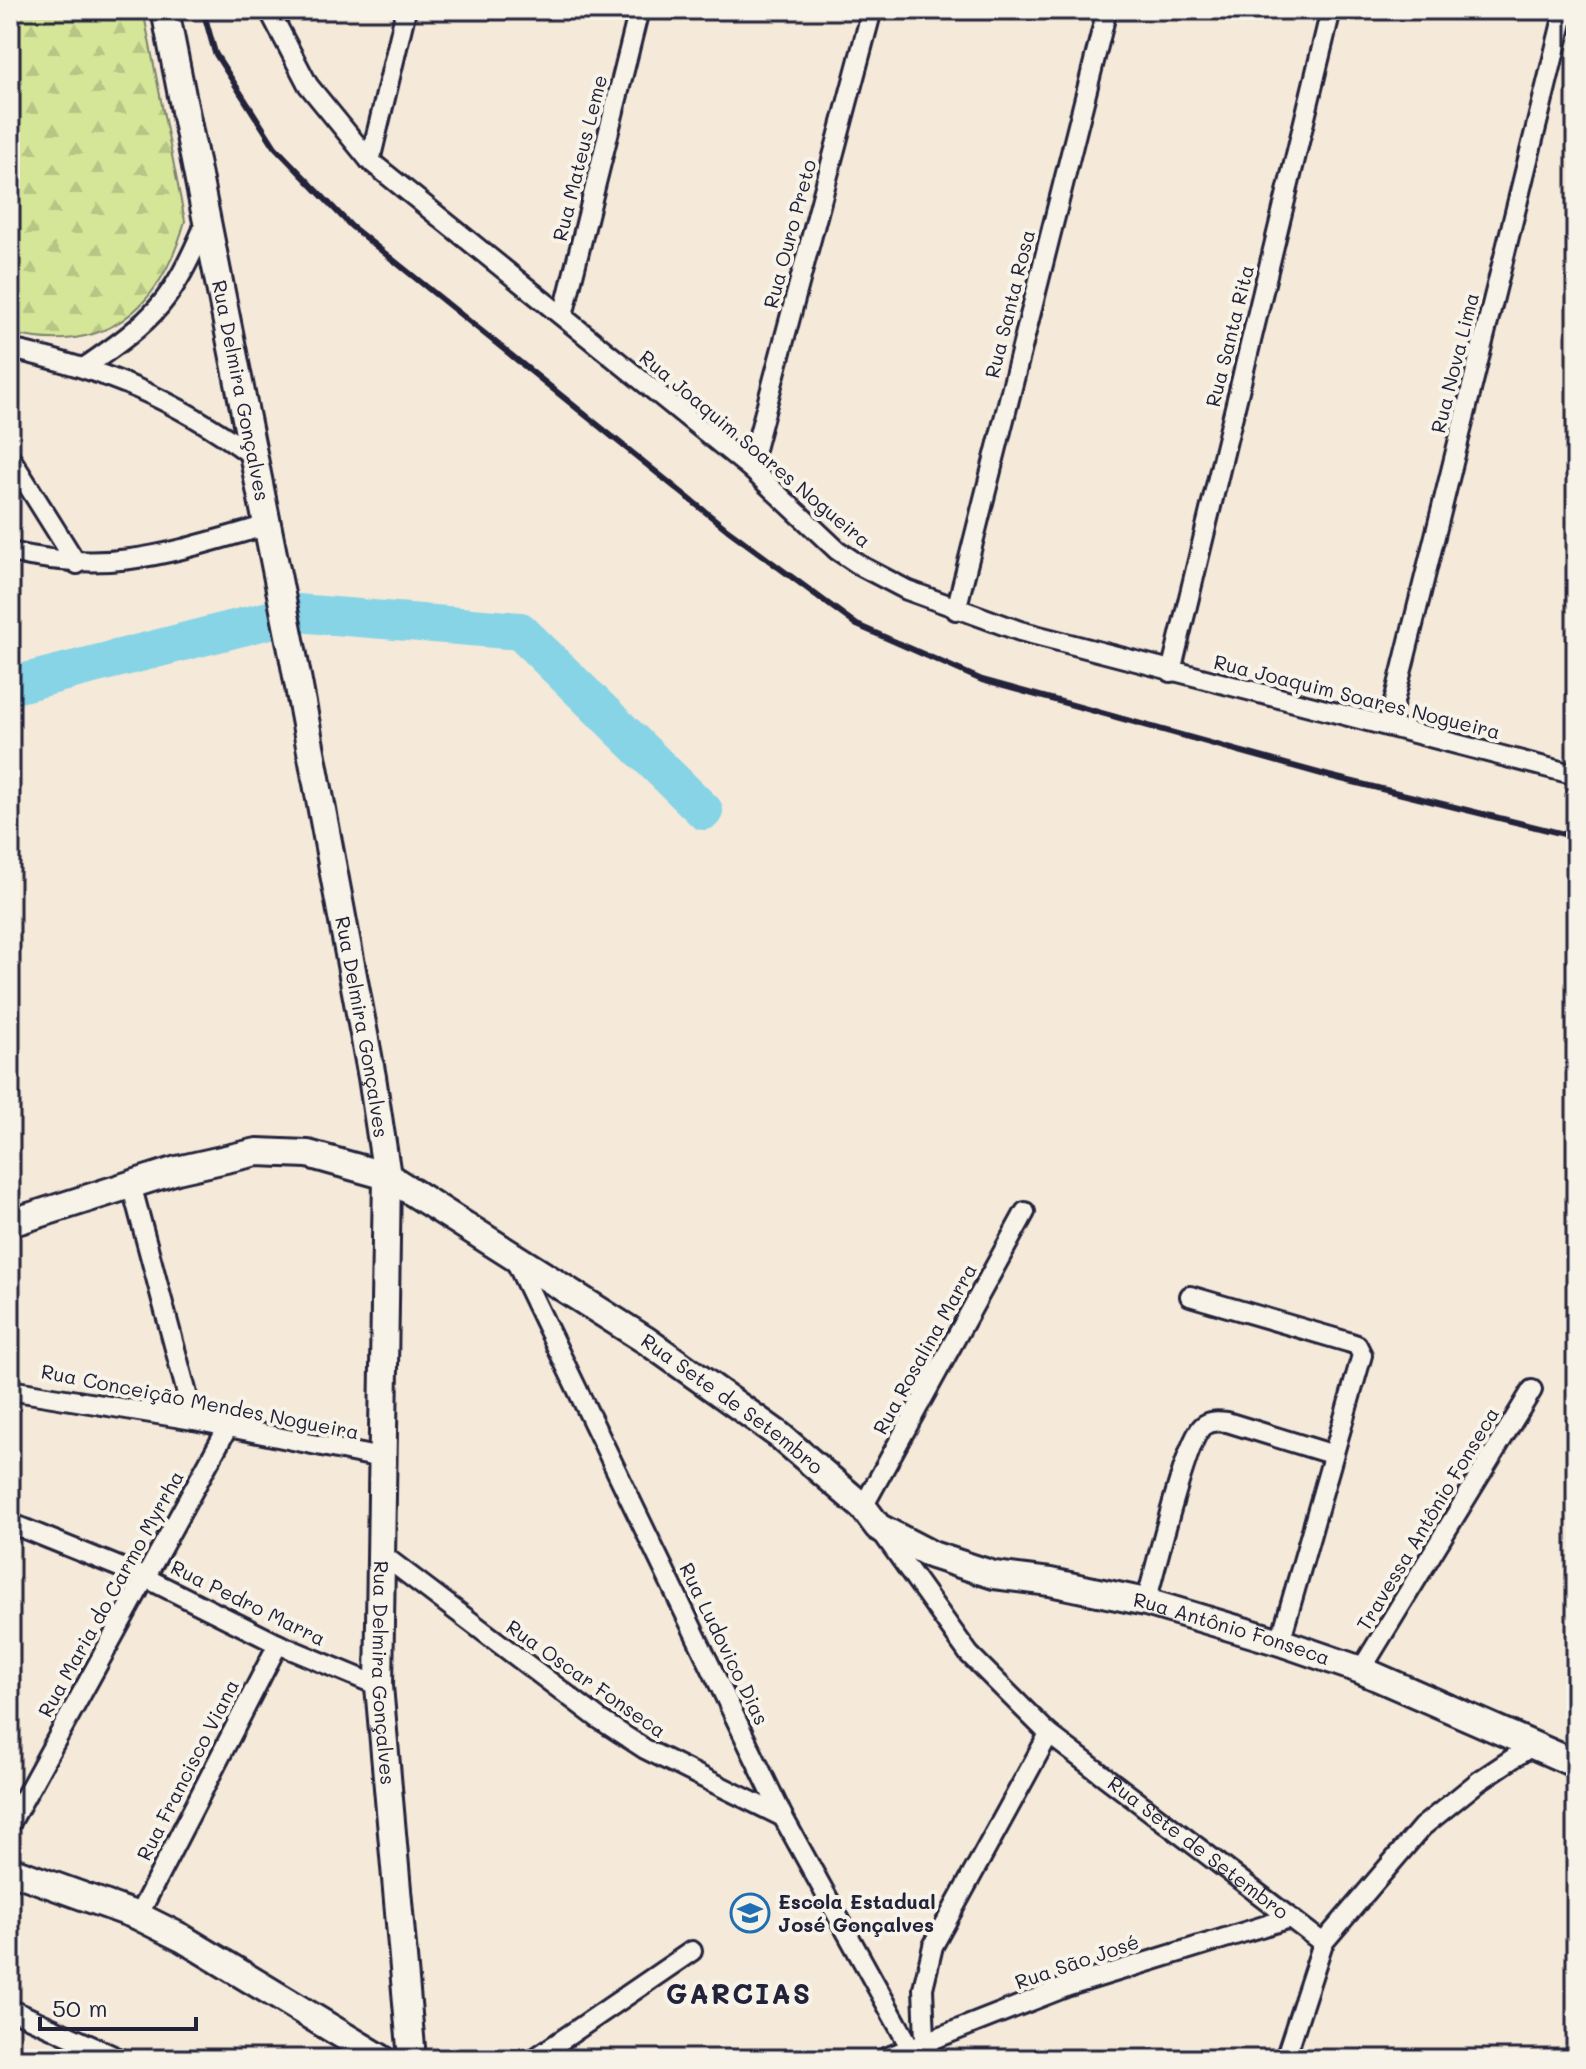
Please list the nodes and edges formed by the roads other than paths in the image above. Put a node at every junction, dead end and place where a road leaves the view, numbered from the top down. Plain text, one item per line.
1 (165, 10) edge
2 (269, 10) edge
3 (406, 10) edge
4 (639, 10) edge
5 (872, 10) edge
6 (1107, 10) edge
7 (1331, 10) edge
8 (1566, 12) edge
9 (370, 161) junction
10 (206, 222) junction
11 (563, 316) junction
12 (10, 349) edge
13 (85, 367) junction
14 (253, 456) junction
15 (10, 457) edge
16 (750, 468) junction
17 (265, 526) junction
18 (10, 552) edge
19 (77, 564) junction
20 (956, 610) junction
21 (1171, 672) junction
22 (1388, 726) junction
23 (1576, 775) edge
24 (387, 1176) junction
25 (131, 1184) junction
26 (1025, 1212) dead end
27 (10, 1223) edge
28 (512, 1253) junction
29 (1190, 1296) dead end
30 (10, 1390) edge
31 (1532, 1390) dead end
32 (194, 1420) junction
33 (228, 1427) junction
34 (1331, 1454) junction
35 (381, 1458) junction
36 (870, 1517) junction
37 (10, 1523) edge
38 (380, 1553) junction
39 (144, 1577) junction
40 (1146, 1602) junction
41 (1280, 1642) junction
42 (278, 1644) junction
43 (1361, 1670) junction
44 (379, 1686) junction
45 (1049, 1734) junction
46 (1533, 1745) junction
47 (1576, 1764) edge
48 (783, 1817) junction
49 (10, 1824) edge
50 (10, 1870) edge
51 (138, 1916) junction
52 (1290, 1918) junction
53 (1323, 1943) junction
54 (692, 1951) dead end
55 (10, 2009) edge
56 (918, 2044) junction
57 (120, 2059) edge
58 (382, 2059) edge
59 (412, 2059) edge
60 (534, 2059) edge
61 (883, 2059) edge
62 (931, 2059) edge
63 (1285, 2059) edge

1 - 10 street, Rua Delmira Gonçalves
2 - 9 street, Rua Joaquim Soares Nogueira
3 - 9 street
4 - 11 street, Rua Mateus Leme
5 - 16 street, Rua Ouro Preto
6 - 20 street, Rua Santa Rosa
7 - 21 street, Rua Santa Rita
8 - 22 street, Rua Nova Lima
9 - 11 street, Rua Joaquim Soares Nogueira
10 - 13 street
10 - 14 street, Rua Delmira Gonçalves
11 - 16 street, Rua Joaquim Soares Nogueira
12 - 13 street
13 - 14 street
14 - 17 street, Rua Delmira Gonçalves
15 - 19 street
16 - 20 street, Rua Joaquim Soares Nogueira
17 - 19 street
17 - 24 street, Rua Delmira Gonçalves
18 - 19 street
20 - 21 street, Rua Joaquim Soares Nogueira
21 - 22 street, Rua Joaquim Soares Nogueira
22 - 23 street, Rua Joaquim Soares Nogueira
24 - 25 street, Rua Sete de Setembro
24 - 28 street, Rua Sete de Setembro
24 - 35 street, Rua Delmira Gonçalves
25 - 27 street, Rua Sete de Setembro
25 - 32 street
26 - 36 street, Rua Rosalina Marra
28 - 36 street, Rua Sete de Setembro
28 - 48 street, Rua Ludovico Dias
29 - 34 street
30 - 32 street, Rua Conceição Mendes Nogueira
31 - 43 street, Travessa Antônio Fonseca
32 - 33 street, Rua Conceição Mendes Nogueira
33 - 35 street, Rua Conceição Mendes Nogueira
33 - 39 street, Rua Maria do Carmo Myrrha
34 - 40 street
34 - 41 street
35 - 38 street, Rua Delmira Gonçalves
36 - 40 street, Rua Antônio Fonseca
36 - 45 street, Rua Sete de Setembro
37 - 39 street, Rua Pedro Marra
38 - 44 street, Rua Delmira Gonçalves
38 - 48 street, Rua Oscar Fonseca
39 - 42 street, Rua Pedro Marra
39 - 49 street, Rua Maria do Carmo Myrrha
40 - 41 street, Rua Antônio Fonseca
41 - 43 street, Rua Antônio Fonseca
42 - 44 street, Rua Pedro Marra
42 - 51 street, Rua Francisco Viana
43 - 46 street, Rua Antônio Fonseca
44 - 59 street, Rua Delmira Gonçalves
45 - 52 street, Rua Sete de Setembro
45 - 56 street
46 - 47 street, Rua Antônio Fonseca
46 - 53 street
48 - 56 street, Rua Ludovico Dias
50 - 51 street
51 - 58 street
52 - 53 street, Rua Sete de Setembro
52 - 56 street, Rua São José
53 - 63 street
54 - 60 street
55 - 57 street
56 - 61 street, Rua São José
56 - 62 street

